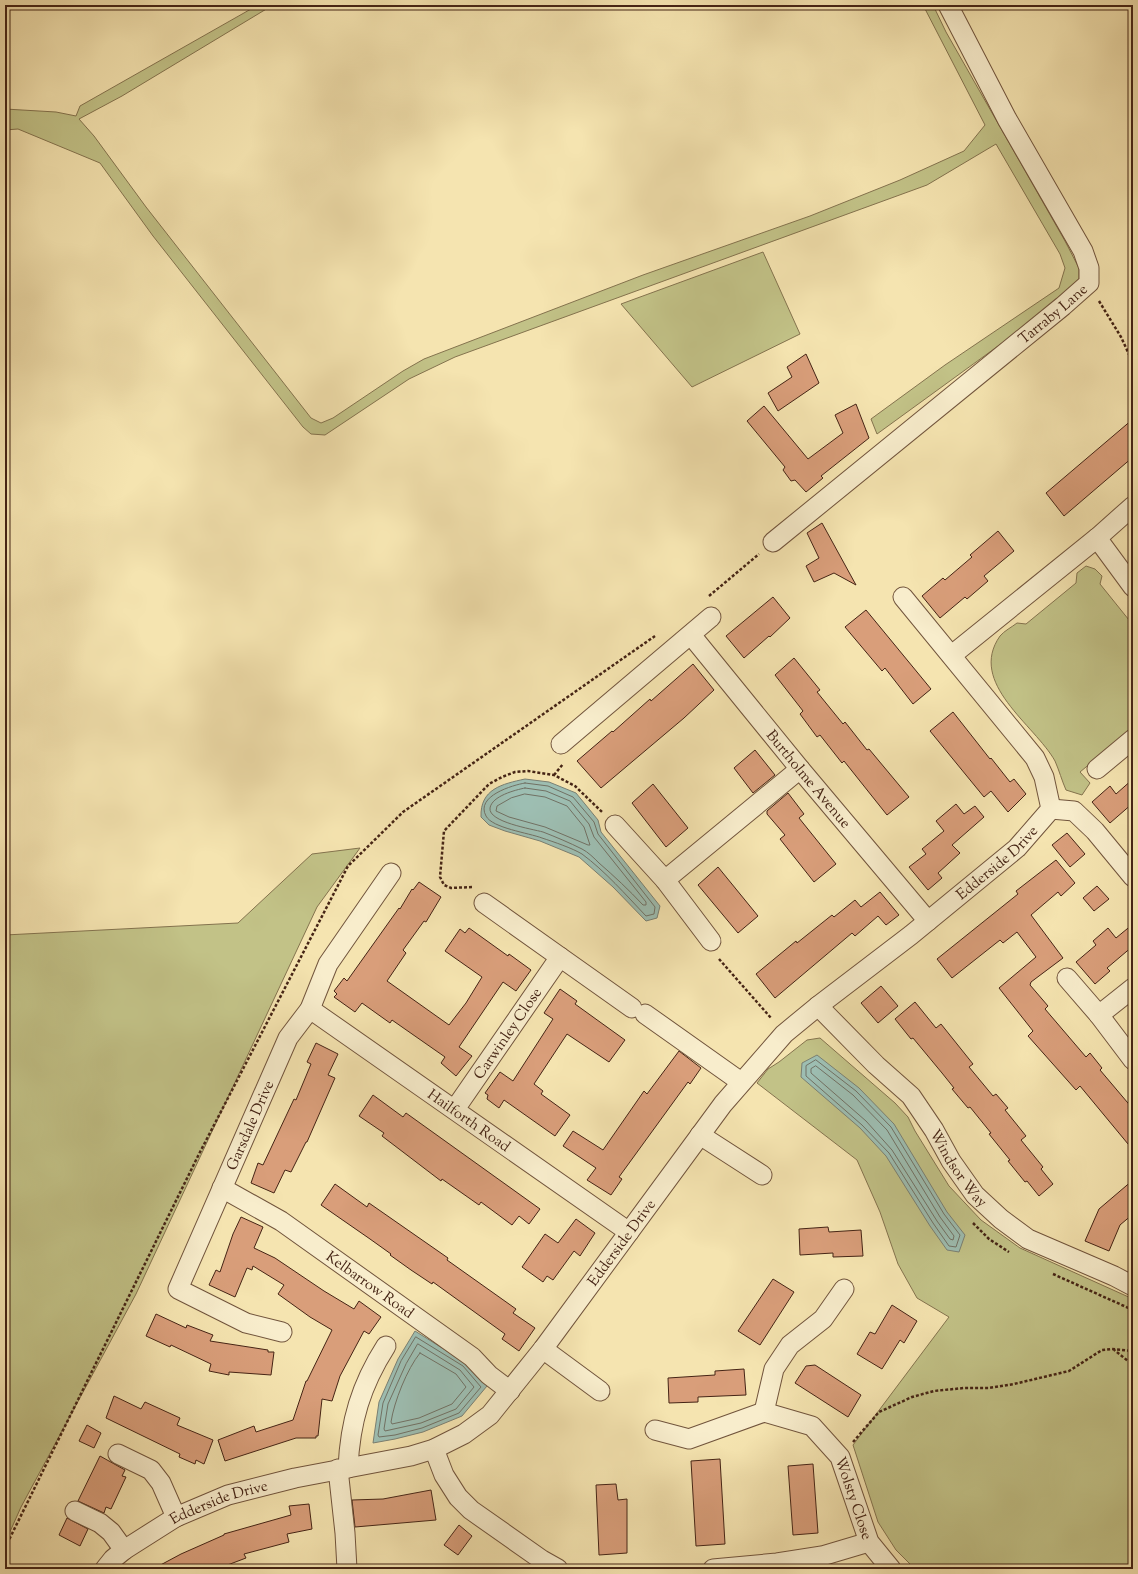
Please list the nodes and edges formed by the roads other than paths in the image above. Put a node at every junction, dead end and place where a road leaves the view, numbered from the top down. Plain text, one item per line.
1 (948, 5) edge
2 (1133, 506) edge
3 (1097, 538) junction
4 (773, 542) road end
5 (1133, 587) edge
6 (903, 597) dead end
7 (711, 617) dead end
8 (691, 635) junction
9 (952, 655) junction
10 (1133, 739) edge
11 (561, 744) dead end
12 (800, 769) junction
13 (1097, 769) dead end
14 (1051, 809) junction
15 (610, 820) road end
16 (391, 873) dead end
17 (1133, 877) edge
18 (665, 880) junction
19 (480, 895) road end
20 (928, 921) junction
21 (711, 941) dead end
22 (560, 957) junction
23 (1067, 978) dead end
24 (1133, 988) edge
25 (818, 1006) junction
26 (310, 1009) junction
27 (1099, 1015) junction
28 (1133, 1060) edge
29 (741, 1082) junction
30 (455, 1109) junction
31 (700, 1135) junction
32 (762, 1176) dead end
33 (222, 1188) junction
34 (629, 1232) junction
35 (1133, 1286) edge
36 (844, 1290) dead end
37 (282, 1332) dead end
38 (386, 1346) dead end
39 (543, 1349) junction
40 (510, 1391) junction
41 (600, 1391) dead end
42 (764, 1412) junction
43 (655, 1430) dead end
44 (434, 1449) junction
45 (118, 1454) dead end
46 (343, 1469) junction
47 (75, 1511) dead end
48 (176, 1517) junction
49 (869, 1542) junction
50 (124, 1550) junction
51 (777, 1566) edge
52 (105, 1569) edge
53 (347, 1569) edge
54 (558, 1569) edge
55 (713, 1569) edge
56 (892, 1569) edge

1 - 4 street, Tarraby Lane
2 - 3 street
3 - 5 street
3 - 9 street
6 - 9 street
7 - 8 street
8 - 11 street
8 - 12 street, Burtholme Avenue
9 - 14 street
10 - 13 street
12 - 18 street
12 - 20 street, Burtholme Avenue
14 - 17 street
14 - 20 street, Edderside Drive
15 - 18 street
16 - 26 street, Garsdale Drive
18 - 21 street
19 - 22 street
20 - 25 street, Edderside Drive
22 - 29 street
22 - 30 street, Carwinley Close
23 - 27 street
24 - 27 street
25 - 29 street, Edderside Drive
25 - 35 street, Windsor Way
26 - 30 street, Hailforth Road
26 - 33 street, Garsdale Drive
27 - 28 street
29 - 31 street, Edderside Drive
30 - 34 street, Hailforth Road
31 - 32 street
31 - 34 street, Edderside Drive
33 - 37 street, Garsdale Drive
33 - 40 street, Kelbarrow Road
34 - 39 street, Edderside Drive
36 - 42 street
38 - 46 street
39 - 40 street, Edderside Drive
39 - 41 street
40 - 44 street, Edderside Drive
42 - 43 street
42 - 49 street, Wolsty Close
44 - 46 street, Edderside Drive
44 - 54 street
45 - 48 street
46 - 48 street, Edderside Drive
46 - 53 street
47 - 50 street
48 - 50 street, Edderside Drive
49 - 51 street
49 - 56 street, Wolsty Close
50 - 52 street, Edderside Drive
51 - 55 street

